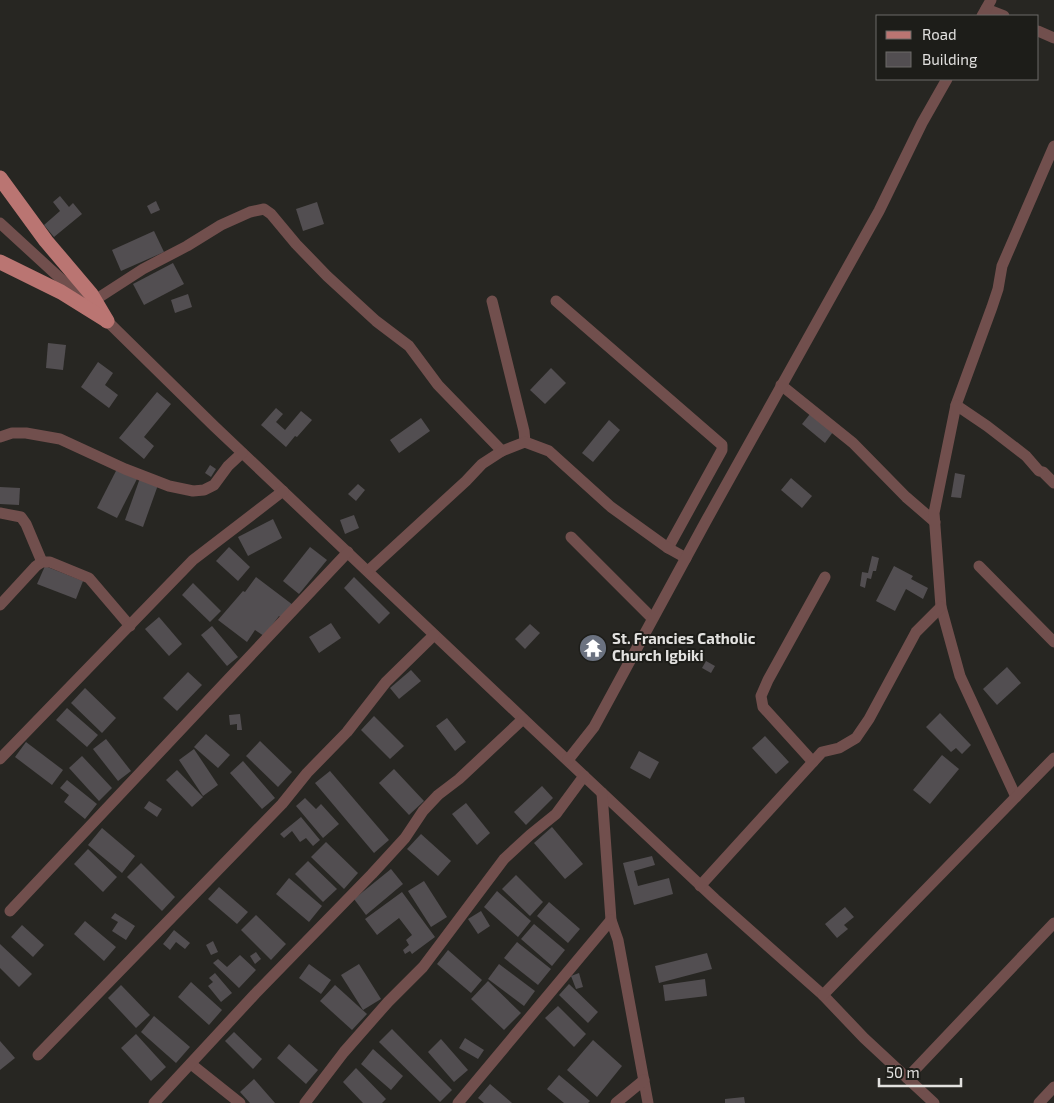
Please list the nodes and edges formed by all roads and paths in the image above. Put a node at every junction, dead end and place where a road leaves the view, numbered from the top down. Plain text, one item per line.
1 (987, 8) edge
2 (1002, 15) edge
3 (1039, 31) edge
4 (1054, 38) edge
5 (946, 80) edge
6 (1054, 146) edge
7 (0, 178) edge
8 (0, 223) edge
9 (0, 262) edge
10 (95, 300) junction
11 (492, 301) dead end
12 (556, 301) dead end
13 (107, 321) junction
14 (781, 384) junction
15 (956, 405) junction
16 (0, 437) edge
17 (525, 442) junction
18 (502, 451) junction
19 (242, 452) junction
20 (1054, 483) edge
21 (283, 491) junction
22 (0, 512) edge
23 (935, 522) junction
24 (571, 537) dead end
25 (668, 548) junction
26 (348, 552) junction
27 (686, 558) junction
28 (42, 562) junction
29 (978, 566) dead end
30 (368, 571) junction
31 (825, 577) dead end
32 (0, 605) edge
33 (942, 607) junction
34 (652, 618) junction
35 (130, 626) junction
36 (434, 635) junction
37 (1054, 642) edge
38 (523, 719) junction
39 (1054, 758) edge
40 (0, 759) edge
41 (568, 760) junction
42 (813, 762) junction
43 (584, 776) junction
44 (602, 793) junction
45 (1016, 797) junction
46 (700, 886) junction
47 (10, 911) dead end
48 (611, 920) junction
49 (1054, 923) edge
50 (823, 996) junction
51 (38, 1055) dead end
52 (190, 1064) junction
53 (907, 1078) junction
54 (644, 1080) junction
55 (1054, 1087) edge
56 (154, 1103) edge
57 (240, 1103) edge
58 (305, 1103) edge
59 (458, 1103) edge
60 (616, 1103) edge
61 (648, 1103) edge
62 (934, 1103) edge
63 (1039, 1103) edge

1 - 2 street
3 - 4 street
5 - 14 street
6 - 15 street
7 - 10 main road
8 - 13 street
9 - 13 main road
10 - 13 main road
10 - 18 street
11 - 17 street
12 - 25 street
13 - 19 street
14 - 23 street
14 - 27 street
15 - 20 street
15 - 23 street
16 - 19 street
17 - 18 street
17 - 25 street
18 - 30 street
19 - 21 street
21 - 26 street
21 - 35 street
22 - 28 street
23 - 33 street
24 - 34 street
25 - 27 street
26 - 30 street
26 - 47 street
27 - 34 street
28 - 32 street
28 - 35 street
29 - 37 street
30 - 36 street
31 - 42 street
33 - 42 street
33 - 45 street
34 - 41 street
35 - 40 street
36 - 38 street
36 - 51 street
38 - 41 street
38 - 52 street
39 - 45 street
41 - 43 street
42 - 46 street
43 - 44 street
43 - 58 street
44 - 46 street
44 - 48 street
45 - 50 street
46 - 50 street
48 - 54 street
48 - 59 street
49 - 53 street
50 - 53 street
52 - 56 street
52 - 57 street
53 - 62 street
54 - 60 street
54 - 61 street
55 - 63 street

